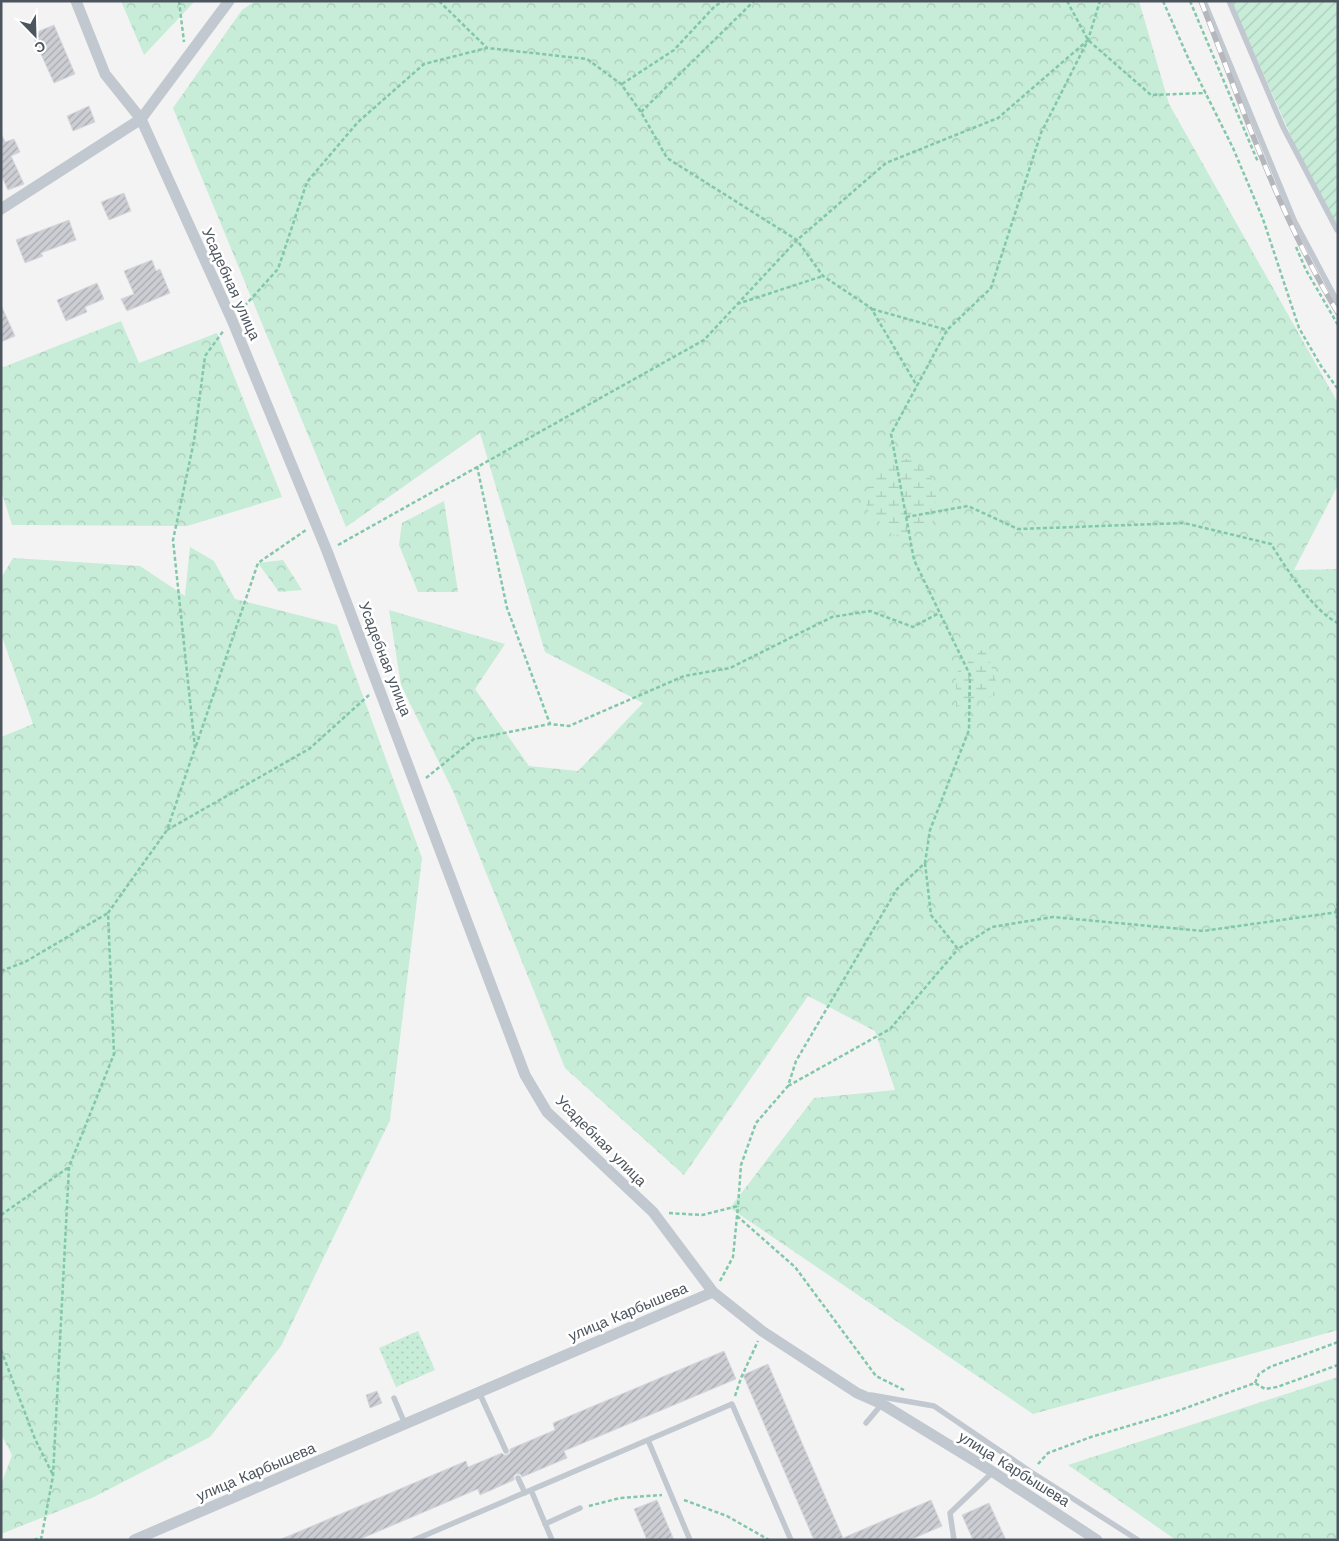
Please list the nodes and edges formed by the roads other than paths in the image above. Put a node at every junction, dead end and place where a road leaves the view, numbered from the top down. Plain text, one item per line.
1 (76, 1) edge
2 (229, 1) edge
3 (1204, 1) edge
4 (1229, 1) edge
5 (141, 119) junction
6 (1, 209) edge
7 (1337, 230) edge
8 (1338, 303) edge
9 (713, 1292) junction
10 (479, 1392) junction
11 (857, 1392) junction
12 (394, 1398) dead end
13 (882, 1404) junction
14 (866, 1423) dead end
15 (405, 1424) junction
16 (648, 1440) junction
17 (506, 1451) dead end
18 (993, 1472) junction
19 (518, 1478) dead end
20 (528, 1492) junction
21 (580, 1508) dead end
22 (545, 1524) junction
23 (1085, 1536) edge
24 (134, 1540) edge
25 (414, 1540) edge
26 (552, 1540) edge
27 (690, 1540) edge
28 (791, 1540) edge
29 (954, 1540) edge
30 (1097, 1540) edge
31 (1138, 1540) edge

1 - 5 street, Усадебная улица
2 - 5 street
3 - 8 lane
4 - 7 lane
5 - 6 street
5 - 9 street, Усадебная улица
9 - 10 street, улица Карбышева
9 - 11 street, улица Карбышева
10 - 15 street, улица Карбышева
10 - 17 lane
11 - 13 street, улица Карбышева
11 - 31 lane
12 - 15 lane
13 - 14 lane
13 - 18 street, улица Карбышева
15 - 24 street, улица Карбышева
16 - 20 lane
16 - 27 lane
16 - 28 lane
18 - 23 street, улица Карбышева
18 - 29 lane
19 - 20 lane
20 - 22 lane
20 - 25 lane
21 - 22 lane
22 - 26 lane
23 - 30 street, улица Карбышева

